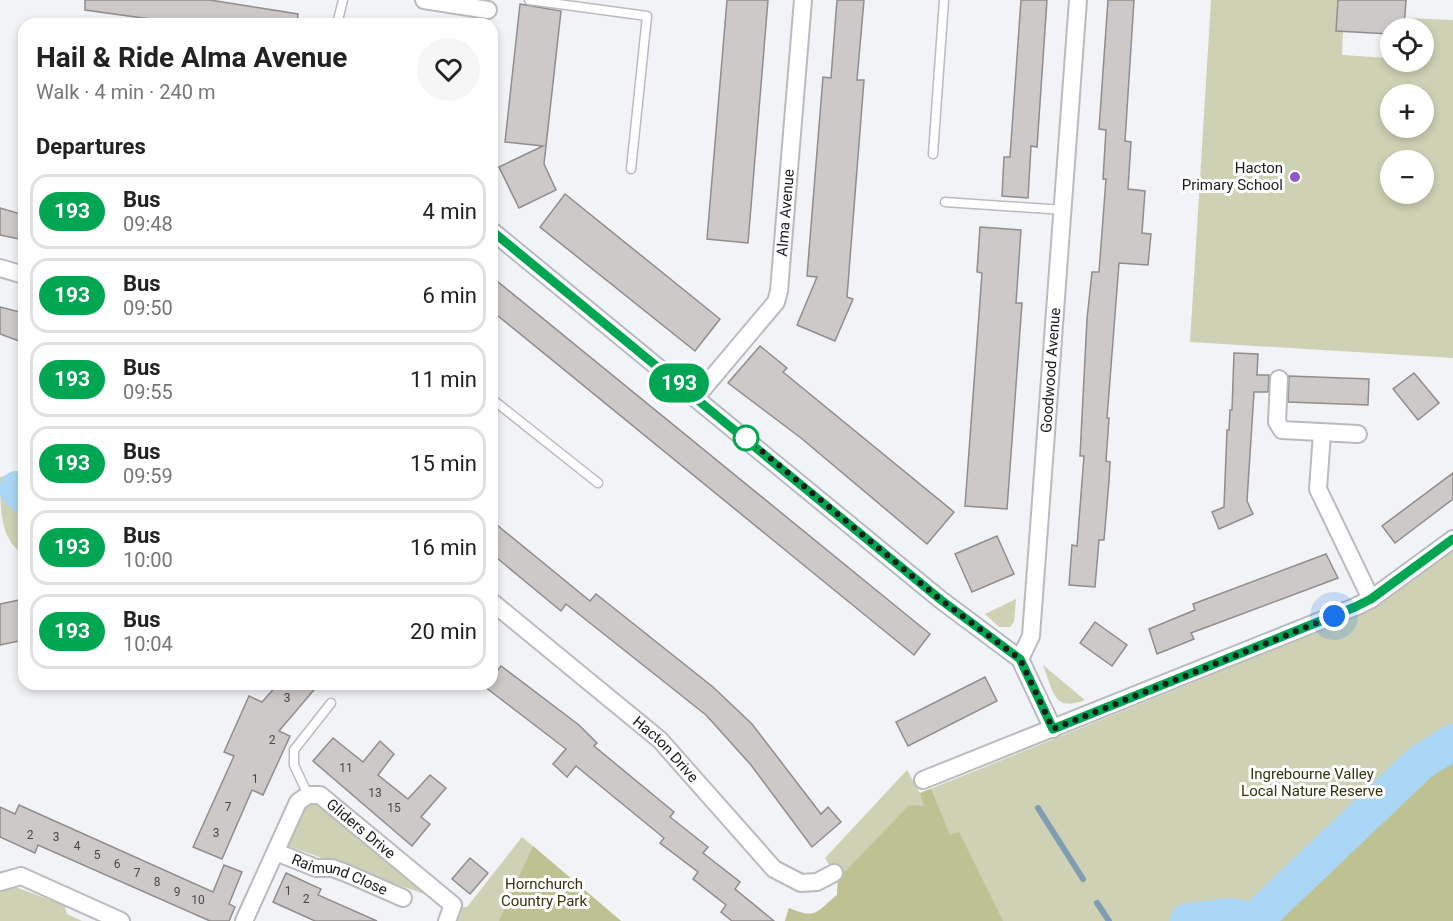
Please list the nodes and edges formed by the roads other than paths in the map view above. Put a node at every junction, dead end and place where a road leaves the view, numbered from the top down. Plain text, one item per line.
1 (343, 0) edge
2 (424, 0) edge
3 (529, 0) edge
4 (803, 0) edge
5 (944, 0) edge
6 (1078, 0) edge
7 (488, 11) edge
8 (338, 18) edge
9 (933, 154) dead end
10 (631, 169) dead end
11 (945, 202) dead end
12 (1064, 210) junction
13 (498, 236) edge
14 (0, 268) edge
15 (18, 273) edge
16 (1280, 379) dead end
17 (696, 397) junction
18 (498, 404) edge
19 (1322, 433) junction
20 (1358, 434) dead end
21 (598, 483) dead end
22 (1453, 539) edge
23 (1371, 599) junction
24 (498, 607) edge
25 (1020, 659) junction
26 (332, 703) dead end
27 (1053, 729) junction
28 (923, 780) dead end
29 (308, 795) junction
30 (276, 852) junction
31 (834, 873) dead end
32 (0, 882) edge
33 (403, 898) dead end
34 (121, 921) edge
35 (244, 921) edge
36 (447, 921) edge

1 - 8 lane
2 - 7 street
3 - 10 lane
4 - 17 street, Alma Avenue
5 - 9 lane
6 - 12 street, Goodwood Avenue
11 - 12 lane
12 - 25 street, Goodwood Avenue
13 - 17 street
14 - 15 street
16 - 19 street
17 - 25 street
18 - 21 lane
19 - 20 street
19 - 23 street
22 - 23 street
23 - 27 street
24 - 31 street, Hacton Drive
25 - 27 street
26 - 29 lane
27 - 28 street
29 - 30 street, Gliders Drive
29 - 36 street, Gliders Drive
30 - 33 street, Raimund Close
30 - 35 street, Gliders Drive
32 - 34 street

